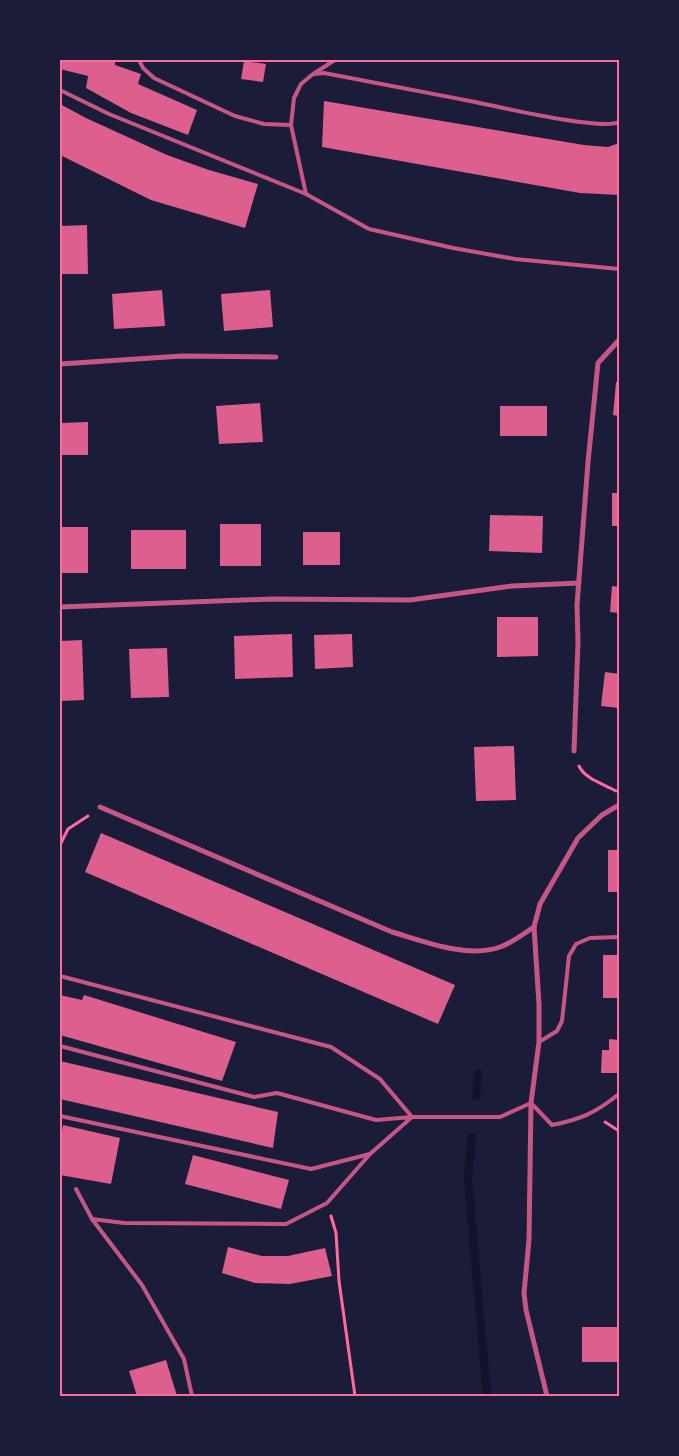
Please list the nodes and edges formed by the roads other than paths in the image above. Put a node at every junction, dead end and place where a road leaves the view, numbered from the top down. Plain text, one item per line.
1 (139, 60) edge
2 (336, 60) edge
3 (313, 74) junction
4 (60, 90) edge
5 (619, 122) edge
6 (291, 125) junction
7 (306, 194) junction
8 (619, 269) edge
9 (619, 340) edge
10 (276, 356) dead end
11 (60, 364) edge
12 (579, 583) junction
13 (60, 607) edge
14 (574, 750) road end
15 (619, 805) edge
16 (100, 807) road end
17 (534, 927) junction
18 (619, 937) edge
19 (60, 976) edge
20 (539, 1042) junction
21 (60, 1046) edge
22 (619, 1094) edge
23 (531, 1103) junction
24 (60, 1116) edge
25 (412, 1117) junction
26 (370, 1154) junction
27 (76, 1189) dead end
28 (92, 1220) junction
29 (192, 1396) edge
30 (547, 1396) edge

1 - 6 lane
2 - 3 lane
3 - 5 lane
3 - 6 lane
4 - 7 lane
6 - 7 lane
7 - 8 lane
9 - 12 street
10 - 11 street
12 - 13 street
12 - 14 street
15 - 17 street
16 - 17 street
17 - 20 street
18 - 20 lane
19 - 25 lane
20 - 23 street
21 - 25 lane
22 - 23 lane
23 - 25 lane
23 - 30 street
24 - 26 lane
25 - 26 lane
26 - 28 lane
27 - 28 lane
28 - 29 lane

